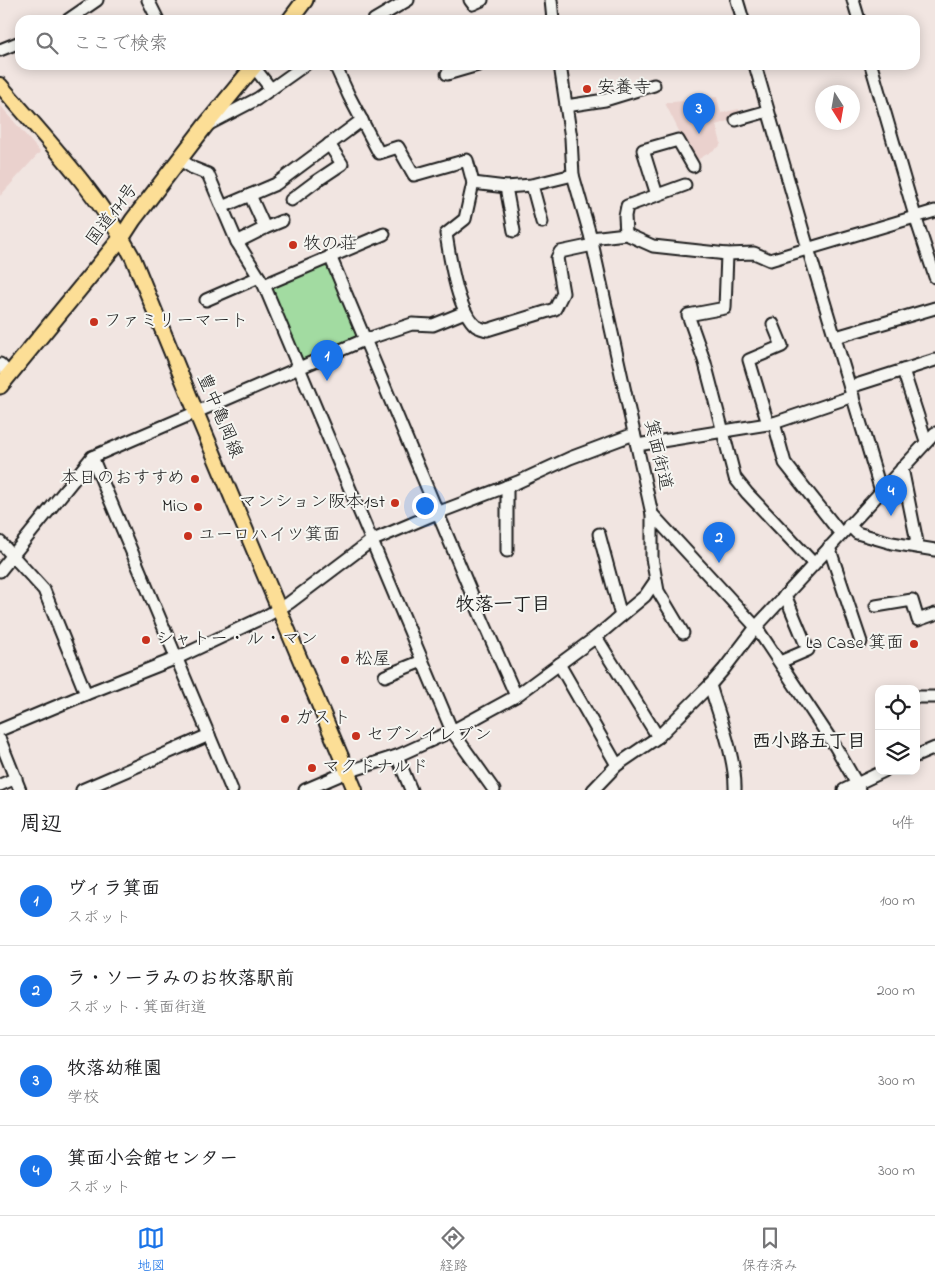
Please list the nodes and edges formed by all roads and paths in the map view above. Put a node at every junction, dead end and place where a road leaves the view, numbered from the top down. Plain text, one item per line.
1 (97, 0) edge
2 (148, 0) edge
3 (305, 0) edge
4 (408, 0) edge
5 (470, 0) edge
6 (482, 0) edge
7 (551, 0) edge
8 (737, 0) edge
9 (853, 0) edge
10 (75, 15) edge
11 (156, 15) edge
12 (294, 15) edge
13 (382, 15) edge
14 (550, 15) edge
15 (742, 15) edge
16 (858, 15) edge
17 (15, 44) edge
18 (0, 50) edge
19 (252, 70) edge
20 (258, 70) edge
21 (298, 70) edge
22 (338, 70) edge
23 (461, 70) edge
24 (561, 70) edge
25 (756, 70) edge
26 (873, 70) edge
27 (447, 74) dead end
28 (0, 85) edge
29 (654, 85) dead end
30 (271, 89) junction
31 (566, 106) junction
32 (768, 111) junction
33 (362, 120) junction
34 (736, 120) dead end
35 (205, 126) junction
36 (329, 144) junction
37 (179, 159) junction
38 (693, 166) dead end
39 (573, 175) junction
40 (473, 183) junction
41 (532, 185) junction
42 (685, 185) dead end
43 (506, 187) junction
44 (250, 195) junction
45 (657, 195) junction
46 (291, 200) dead end
47 (222, 207) junction
48 (935, 211) edge
49 (915, 216) junction
50 (282, 221) dead end
51 (542, 222) dead end
52 (265, 228) junction
53 (514, 231) dead end
54 (384, 234) dead end
55 (626, 234) junction
56 (122, 237) junction
57 (237, 242) junction
58 (592, 242) junction
59 (809, 250) junction
60 (727, 254) junction
61 (330, 256) junction
62 (935, 277) edge
63 (262, 281) junction
64 (206, 300) dead end
65 (935, 308) edge
66 (465, 312) junction
67 (773, 324) dead end
68 (836, 337) junction
69 (364, 340) junction
70 (935, 360) edge
71 (298, 368) junction
72 (903, 370) junction
73 (3, 375) edge
74 (852, 391) junction
75 (196, 412) junction
76 (771, 424) junction
77 (724, 431) junction
78 (935, 433) edge
79 (635, 440) junction
80 (926, 442) junction
81 (92, 457) junction
82 (902, 468) junction
83 (507, 486) junction
84 (881, 491) junction
85 (437, 513) junction
86 (652, 514) junction
87 (845, 529) junction
88 (599, 534) dead end
89 (371, 541) junction
90 (0, 542) edge
91 (918, 547) junction
92 (829, 548) junction
93 (935, 550) edge
94 (508, 551) dead end
95 (12, 555) junction
96 (814, 564) junction
97 (0, 571) edge
98 (656, 580) junction
99 (785, 595) junction
100 (876, 606) dead end
101 (279, 609) junction
102 (935, 614) edge
103 (621, 616) junction
104 (756, 627) junction
105 (683, 633) dead end
106 (596, 636) junction
107 (861, 642) dead end
108 (177, 658) junction
109 (422, 661) junction
110 (780, 662) junction
111 (559, 664) junction
112 (385, 676) dead end
113 (710, 685) junction
114 (86, 694) junction
115 (516, 696) junction
116 (920, 697) edge
117 (935, 697) edge
118 (0, 730) edge
119 (452, 731) junction
120 (209, 735) junction
121 (658, 737) junction
122 (0, 740) edge
123 (935, 748) edge
124 (920, 754) edge
125 (397, 756) junction
126 (617, 765) junction
127 (347, 772) junction
128 (878, 775) edge
129 (16, 778) junction
130 (0, 785) edge
131 (858, 787) edge
132 (20, 790) edge
133 (82, 790) edge
134 (232, 790) edge
135 (305, 790) edge
136 (355, 790) edge
137 (410, 790) edge
138 (494, 790) edge
139 (593, 790) edge
140 (736, 790) edge
141 (844, 790) edge

1 - 10 street
2 - 11 street
3 - 12 highway
4 - 13 street
5 - 6 street
7 - 14 street
8 - 15 street
9 - 16 street
17 - 18 street
19 - 35 highway, 国道171号
20 - 30 street
21 - 30 street
22 - 33 street
23 - 27 street
24 - 31 street, 箕面街道
25 - 32 street
26 - 49 street
28 - 56 main road, 豊中亀岡線
29 - 31 street
30 - 35 street
31 - 39 street, 箕面街道
32 - 34 street
32 - 59 street
33 - 36 street
33 - 40 street
35 - 37 highway, 国道171号
36 - 44 street
36 - 46 street
37 - 47 street
37 - 56 highway, 国道171号
38 - 45 street
39 - 41 street
39 - 58 street, 箕面街道
40 - 43 street
40 - 66 street
41 - 43 street
41 - 51 street
42 - 45 street
43 - 53 street
44 - 47 street
44 - 52 street
45 - 55 street
47 - 57 street
48 - 49 street
49 - 59 street
49 - 62 street
50 - 52 street
52 - 57 street
54 - 61 street
55 - 58 street
55 - 60 street
56 - 73 highway, 国道171号
56 - 75 main road, 豊中亀岡線
57 - 63 street
58 - 66 street
58 - 79 street, 箕面街道
59 - 60 street
59 - 68 street
60 - 77 street
61 - 63 street
61 - 69 street
63 - 64 street
63 - 71 street
65 - 68 street
66 - 69 street
67 - 76 street
68 - 74 street
69 - 71 street
69 - 85 street
70 - 72 street
71 - 75 street
71 - 89 street
72 - 74 street
72 - 80 street
74 - 76 street
74 - 84 street
75 - 81 street
75 - 101 main road, 豊中亀岡線
76 - 77 street
76 - 87 street
77 - 79 street
77 - 96 street
78 - 80 street
79 - 83 street
79 - 86 street, 箕面街道
80 - 82 street
81 - 95 street
81 - 108 street
82 - 84 street
82 - 91 street
83 - 85 street
83 - 94 street
84 - 87 street
85 - 89 street
85 - 115 street
86 - 98 street
86 - 104 street, 箕面街道
87 - 91 street
87 - 92 street
88 - 103 street
89 - 101 street
89 - 109 street
90 - 95 street
91 - 93 street
92 - 96 street
92 - 107 street
95 - 97 street
95 - 114 street
96 - 99 street
98 - 103 street
98 - 105 street
99 - 104 street
99 - 110 street
100 - 102 street
101 - 108 street
101 - 127 main road, 豊中亀岡線
103 - 106 street
104 - 110 street, 箕面街道
104 - 113 street
106 - 111 street
106 - 121 street
108 - 114 street
108 - 120 street
109 - 112 street
109 - 119 street
110 - 131 street, 箕面街道
111 - 115 street
111 - 126 street
113 - 121 street
113 - 140 street
114 - 118 street
115 - 119 street
116 - 117 street
119 - 125 street
119 - 138 street
120 - 133 street
120 - 134 street
121 - 126 street
122 - 129 street
123 - 124 street
125 - 127 street
125 - 137 street
126 - 139 street
127 - 135 street
127 - 136 main road, 豊中亀岡線
128 - 131 street
129 - 130 street
129 - 132 street
131 - 141 street

